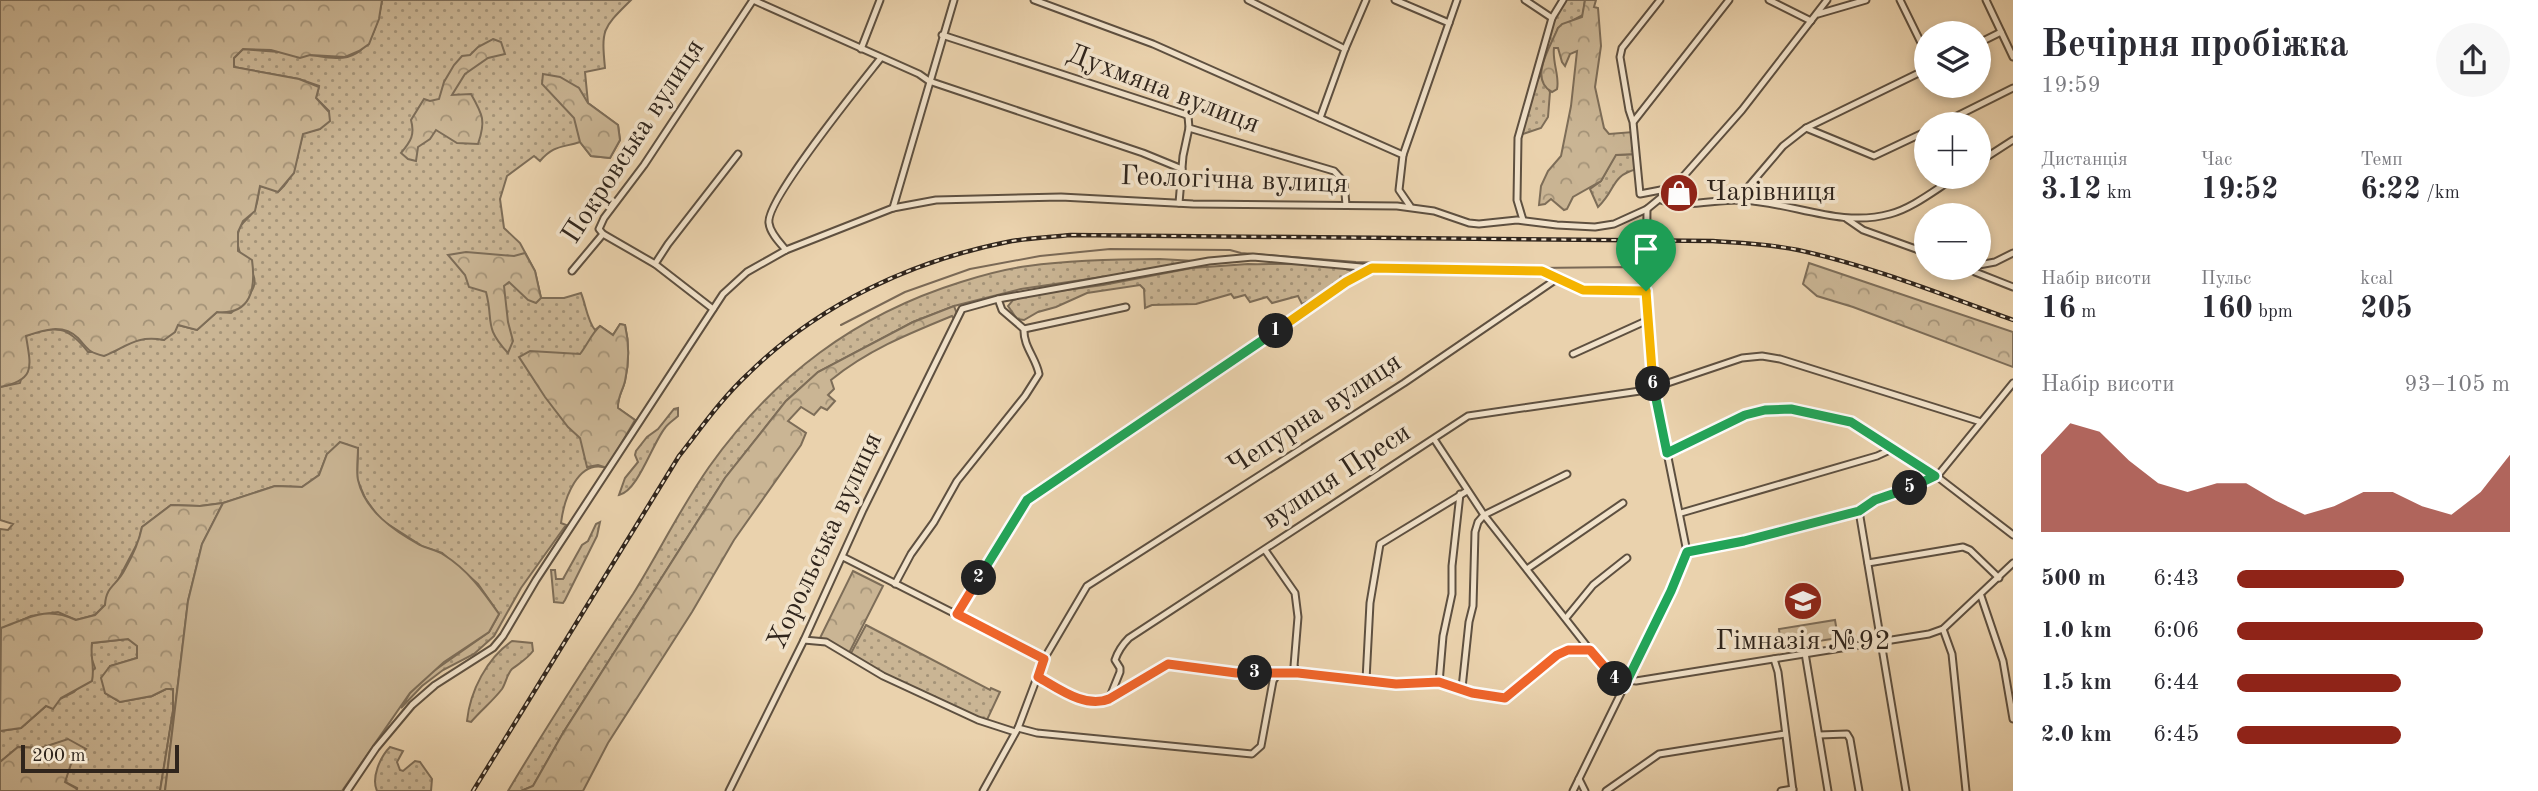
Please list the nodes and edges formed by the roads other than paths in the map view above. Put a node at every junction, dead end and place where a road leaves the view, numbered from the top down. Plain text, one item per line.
1 (753, 0) edge
2 (880, 0) edge
3 (952, 0) edge
4 (1034, 0) edge
5 (1248, 0) edge
6 (1366, 0) edge
7 (1395, 0) edge
8 (1457, 0) edge
9 (1525, 0) edge
10 (1563, 0) edge
11 (1660, 0) edge
12 (1729, 0) edge
13 (1769, 0) edge
14 (1827, 0) edge
15 (1833, 0) edge
16 (1866, 0) edge
17 (1900, 0) edge
18 (1986, 0) edge
19 (1839, 8) junction
20 (1816, 14) junction
21 (1552, 18) junction
22 (1811, 21) junction
23 (1449, 23) junction
24 (1914, 29) edge
25 (2001, 32) junction
26 (942, 34) junction
27 (1991, 37) edge
28 (861, 49) junction
29 (1345, 49) junction
30 (2013, 57) edge
31 (880, 58) junction
32 (1914, 75) edge
33 (929, 81) junction
34 (2013, 88) edge
35 (1965, 112) edge
36 (1320, 118) junction
37 (1633, 122) junction
38 (1189, 128) junction
39 (1806, 128) junction
40 (1914, 137) edge
41 (2013, 140) edge
42 (738, 154) dead end
43 (1991, 154) edge
44 (1403, 155) junction
45 (1182, 169) junction
46 (1674, 187) junction
47 (1936, 189) edge
48 (1661, 200) junction
49 (1737, 200) junction
50 (1179, 203) junction
51 (1346, 205) junction
52 (1410, 206) junction
53 (893, 208) junction
54 (1647, 209) junction
55 (1847, 219) junction
56 (1523, 220) junction
57 (603, 234) junction
58 (1914, 248) edge
59 (786, 250) junction
60 (2013, 253) edge
61 (1991, 263) edge
62 (656, 264) junction
63 (1372, 268) junction
64 (572, 271) dead end
65 (1559, 278) junction
66 (1991, 278) edge
67 (2013, 287) edge
68 (1646, 291) junction
69 (998, 299) junction
70 (1126, 307) dead end
71 (713, 309) junction
72 (1648, 320) junction
73 (1024, 329) junction
74 (1573, 354) dead end
75 (2013, 383) edge
76 (1654, 388) junction
77 (1981, 422) junction
78 (1434, 439) junction
79 (1892, 449) junction
80 (1667, 453) junction
81 (1567, 474) dead end
82 (1935, 476) junction
83 (1463, 492) junction
84 (1623, 503) dead end
85 (1859, 511) junction
86 (1681, 513) junction
87 (1483, 515) junction
88 (2013, 535) edge
89 (1265, 550) junction
90 (1687, 552) junction
91 (843, 556) junction
92 (1627, 558) dead end
93 (2013, 563) edge
94 (1868, 564) junction
95 (1527, 569) junction
96 (1999, 578) junction
97 (895, 584) junction
98 (1981, 596) junction
99 (957, 614) junction
100 (1566, 618) junction
101 (1943, 629) junction
102 (804, 640) junction
103 (1880, 642) junction
104 (1590, 650) junction
105 (1805, 653) junction
106 (1044, 659) junction
107 (1774, 659) junction
108 (1278, 673) junction
109 (1298, 673) junction
110 (1038, 677) junction
111 (1366, 680) junction
112 (1439, 682) junction
113 (1626, 683) junction
114 (1462, 688) junction
115 (1109, 699) junction
116 (2013, 719) edge
117 (1016, 730) junction
118 (1785, 734) junction
119 (1819, 735) junction
120 (1580, 779) junction
121 (1793, 790) edge
122 (347, 791) edge
123 (729, 791) edge
124 (983, 791) edge
125 (1573, 791) edge
126 (1585, 791) edge
127 (1606, 791) edge
128 (1781, 791) edge
129 (1828, 791) edge
130 (1859, 791) edge
131 (1906, 791) edge
132 (1966, 791) edge

1 - 28 street
1 - 57 street, Покровська вулиця
2 - 28 street
3 - 26 street
4 - 36 street
5 - 29 street
6 - 29 street
7 - 23 street
8 - 23 street
9 - 21 street
10 - 21 street
11 - 37 street
12 - 37 street
13 - 22 street
14 - 20 street, Геологічна вулиця
15 - 19 street
16 - 19 street
17 - 24 street
18 - 25 street
19 - 20 street
20 - 22 street, Геологічна вулиця
21 - 56 street
22 - 46 street, Геологічна вулиця
23 - 44 street
25 - 27 street
25 - 30 street
26 - 33 street
26 - 38 street, Духмяна вулиця
28 - 31 street
29 - 36 street
31 - 33 street
31 - 59 street
32 - 39 street
33 - 45 street
33 - 53 street
34 - 35 street
36 - 44 street
37 - 46 street
38 - 45 street
38 - 51 street, Духмяна вулиця
39 - 40 street
39 - 49 street
41 - 43 street
42 - 62 street
44 - 52 street
45 - 50 street
46 - 48 street, Геологічна вулиця
47 - 55 street
48 - 49 street
48 - 54 street, Геологічна вулиця
49 - 55 street
50 - 51 street, Геологічна вулиця
50 - 53 street, Геологічна вулиця
51 - 52 street, Геологічна вулиця
52 - 56 street, Геологічна вулиця
53 - 59 street, Геологічна вулиця
54 - 56 street, Геологічна вулиця
54 - 68 street
55 - 58 street
57 - 62 street
57 - 64 street, Покровська вулиця
59 - 71 street, Геологічна вулиця
60 - 61 street
62 - 71 street
63 - 65 street
63 - 69 street
63 - 99 street
65 - 68 street
65 - 106 street, Чепурна вулиця
66 - 67 street
68 - 72 street
69 - 73 street
69 - 91 street, Хорольська вулиця
70 - 73 street
71 - 122 street, Геологічна вулиця
72 - 74 street
72 - 76 street
73 - 97 street
75 - 77 street
76 - 77 street, вулиця Преси
76 - 78 street, вулиця Преси
76 - 80 street
77 - 82 street
78 - 83 street
78 - 89 street, вулиця Преси
79 - 80 street
79 - 82 street
79 - 86 street
80 - 86 street
81 - 87 street
82 - 85 street
82 - 88 street
83 - 87 street
83 - 111 street
83 - 112 street
84 - 95 street
85 - 90 street
85 - 94 street
86 - 90 street
87 - 95 street
87 - 114 street
89 - 109 street
89 - 115 street, вулиця Преси
90 - 113 street
91 - 97 street
91 - 102 street, Хорольська вулиця
92 - 100 street
93 - 96 street
94 - 96 street
94 - 103 street
95 - 100 street
96 - 98 street
97 - 99 street
98 - 101 street
98 - 116 street
99 - 106 street
100 - 104 street
101 - 103 street
101 - 132 street
102 - 117 street
102 - 123 street, Хорольська вулиця
103 - 105 street
103 - 131 street
104 - 113 street
104 - 114 street
105 - 107 street
105 - 119 street
106 - 110 street, Чепурна вулиця
107 - 113 street
107 - 118 street
108 - 109 street
108 - 115 street
108 - 117 street
109 - 111 street
110 - 115 street
110 - 117 street, Чепурна вулиця
111 - 112 street
112 - 114 street
113 - 120 street
117 - 124 street, Чепурна вулиця
118 - 121 street
118 - 127 street
119 - 129 street
119 - 130 street
120 - 125 street
120 - 126 street
121 - 128 street

